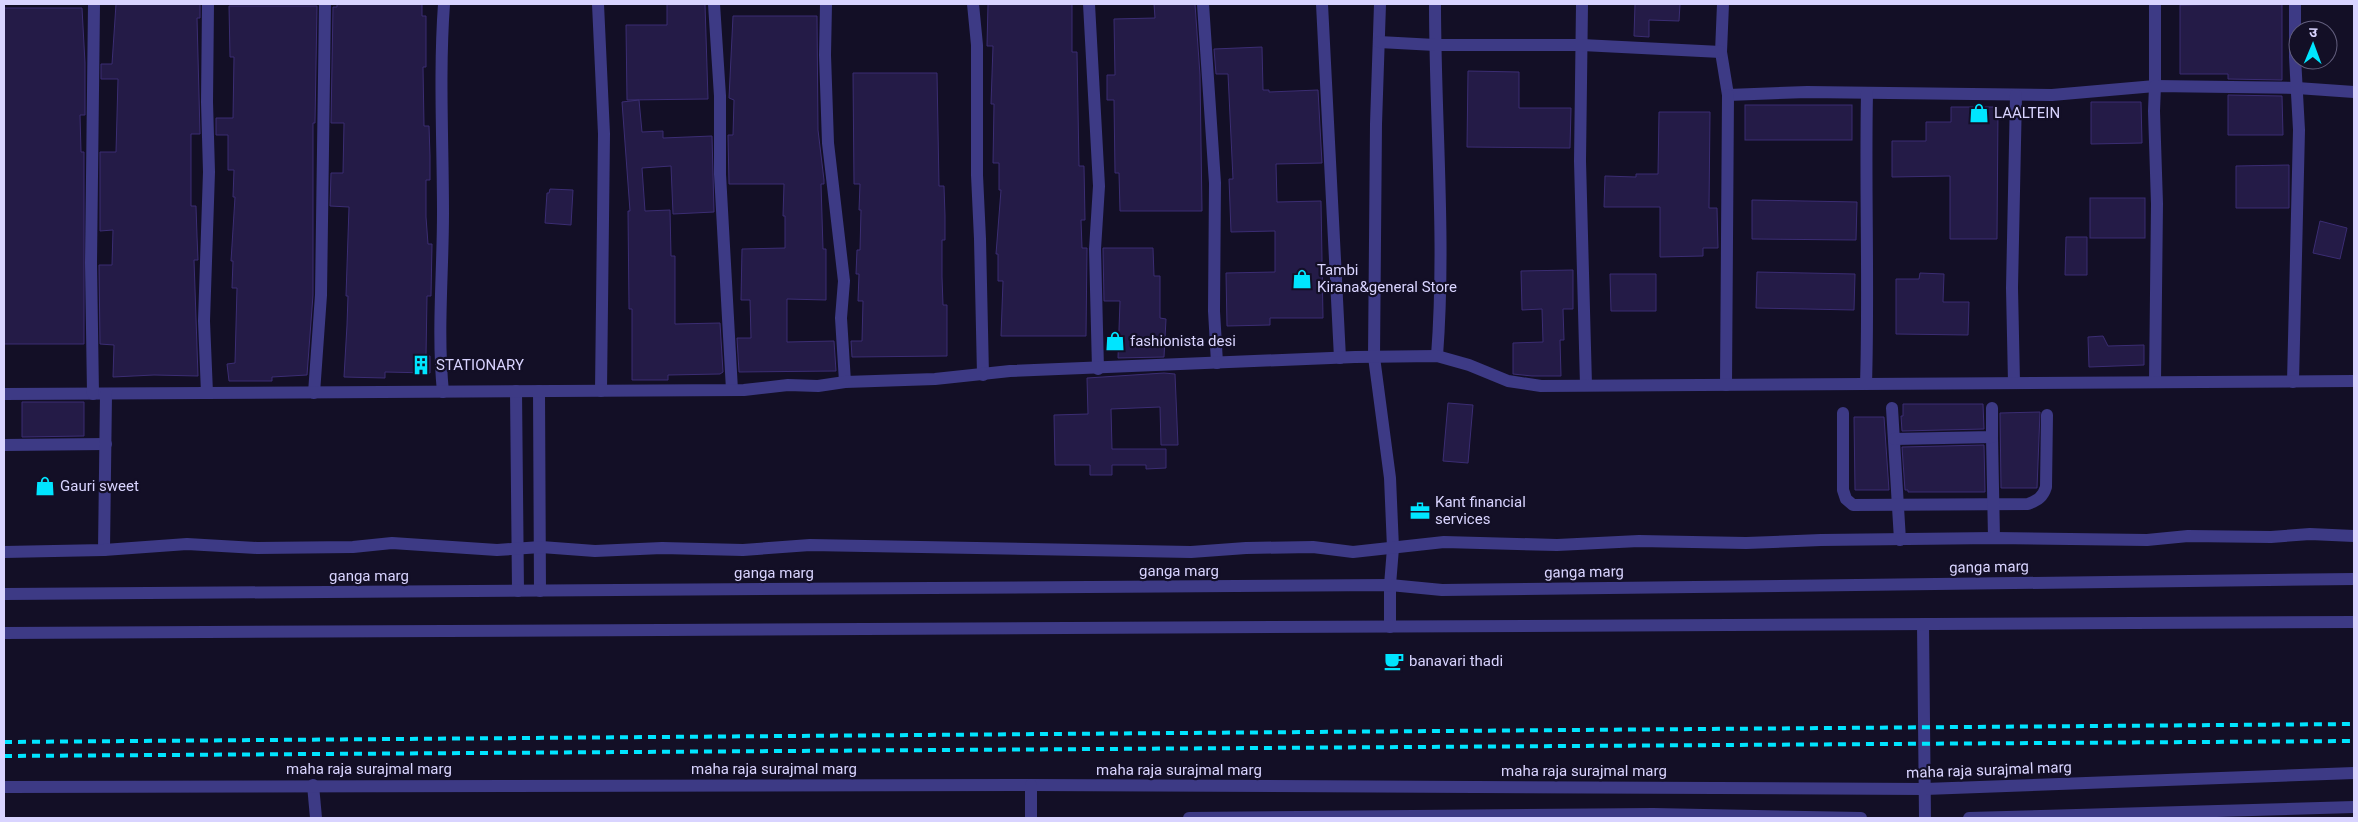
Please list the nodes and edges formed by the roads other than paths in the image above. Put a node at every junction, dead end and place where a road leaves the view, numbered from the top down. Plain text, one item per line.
1 (94, 4) edge
2 (208, 4) edge
3 (324, 4) edge
4 (444, 4) edge
5 (598, 4) edge
6 (714, 4) edge
7 (826, 4) edge
8 (973, 4) edge
9 (1089, 4) edge
10 (1203, 4) edge
11 (1322, 4) edge
12 (1380, 4) edge
13 (1435, 4) edge
14 (1582, 4) edge
15 (1723, 4) edge
16 (2155, 4) edge
17 (2295, 4) edge
18 (1379, 42) junction
19 (1435, 45) junction
20 (1582, 45) junction
21 (1721, 52) junction
22 (2155, 86) junction
23 (2296, 88) junction
24 (2354, 92) edge
25 (1866, 93) junction
26 (1728, 95) junction
27 (2016, 95) junction
28 (1437, 356) junction
29 (1374, 357) junction
30 (1340, 358) junction
31 (1217, 363) junction
32 (1098, 369) junction
33 (982, 374) junction
34 (2354, 381) edge
35 (845, 382) junction
36 (2155, 382) junction
37 (2293, 382) junction
38 (2014, 383) junction
39 (1866, 384) junction
40 (1586, 385) junction
41 (1726, 385) junction
42 (732, 390) junction
43 (516, 391) junction
44 (539, 391) junction
45 (601, 391) junction
46 (444, 392) junction
47 (207, 393) junction
48 (314, 393) junction
49 (4, 394) edge
50 (93, 394) junction
51 (106, 394) junction
52 (1892, 408) dead end
53 (1992, 408) dead end
54 (1843, 413) dead end
55 (2047, 415) dead end
56 (1992, 437) junction
57 (1894, 439) junction
58 (106, 444) junction
59 (4, 445) edge
60 (1897, 504) junction
61 (1994, 504) junction
62 (2354, 536) edge
63 (1994, 538) junction
64 (1900, 540) junction
65 (518, 547) junction
66 (541, 547) junction
67 (1393, 548) junction
68 (104, 550) junction
69 (4, 552) edge
70 (2354, 579) edge
71 (1390, 586) junction
72 (518, 591) junction
73 (540, 591) junction
74 (4, 594) edge
75 (2354, 622) edge
76 (1923, 624) junction
77 (1390, 627) junction
78 (4, 633) edge
79 (2354, 773) edge
80 (1032, 785) junction
81 (314, 786) junction
82 (4, 787) edge
83 (1925, 789) junction
84 (2354, 807) edge
85 (2275, 814) edge
86 (2156, 815) edge
87 (1601, 816) edge
88 (1653, 816) edge
89 (2046, 817) edge
90 (316, 818) edge
91 (1031, 818) edge
92 (1189, 818) edge
93 (1329, 818) edge
94 (1861, 818) edge
95 (1925, 818) edge
96 (1969, 818) edge

1 - 50 street
2 - 47 street
3 - 48 street
4 - 46 street
5 - 45 street
6 - 42 street
7 - 35 street
8 - 33 street
9 - 32 street
10 - 31 street
11 - 30 street
12 - 18 street
13 - 19 street
14 - 20 street
15 - 21 street
16 - 22 street
17 - 23 street
18 - 19 street
18 - 29 street
19 - 20 street
19 - 28 street
20 - 21 street
20 - 40 street
21 - 26 street
22 - 23 street
22 - 27 street
22 - 36 street
23 - 24 street
23 - 37 street
25 - 26 street
25 - 27 street
25 - 39 street
26 - 41 street
27 - 38 street
28 - 29 street
28 - 40 street
29 - 30 street
29 - 67 street
30 - 31 street
31 - 32 street
32 - 33 street
33 - 35 street
34 - 37 street
35 - 42 street
36 - 37 street
36 - 38 street
38 - 39 street
39 - 41 street
40 - 41 street
42 - 45 street
43 - 44 street
43 - 46 street
43 - 65 street
44 - 45 street
44 - 66 street
46 - 48 street
47 - 48 street
47 - 51 street
49 - 50 street
50 - 51 street
51 - 58 street
52 - 57 street
53 - 56 street
54 - 60 street
55 - 61 street
56 - 57 street
56 - 61 street
57 - 60 street
58 - 59 street
58 - 68 street
60 - 61 street
60 - 64 street
61 - 63 street
62 - 63 street
63 - 64 street
64 - 67 street
65 - 66 street
65 - 68 street
65 - 72 street
66 - 67 street
66 - 73 street
67 - 71 street
68 - 69 street
70 - 71 street, ganga marg
71 - 73 street, ganga marg
71 - 77 street
72 - 73 street, ganga marg
72 - 74 street, ganga marg
75 - 76 street
76 - 77 street
76 - 83 street
77 - 78 street
79 - 83 street, maha raja surajmal marg
80 - 81 street, maha raja surajmal marg
80 - 83 street, maha raja surajmal marg
80 - 91 street
81 - 82 street, maha raja surajmal marg
81 - 90 street
83 - 95 street
84 - 85 street
85 - 86 street
86 - 89 street
87 - 88 street
87 - 93 street
88 - 94 street
89 - 96 street
92 - 93 street

